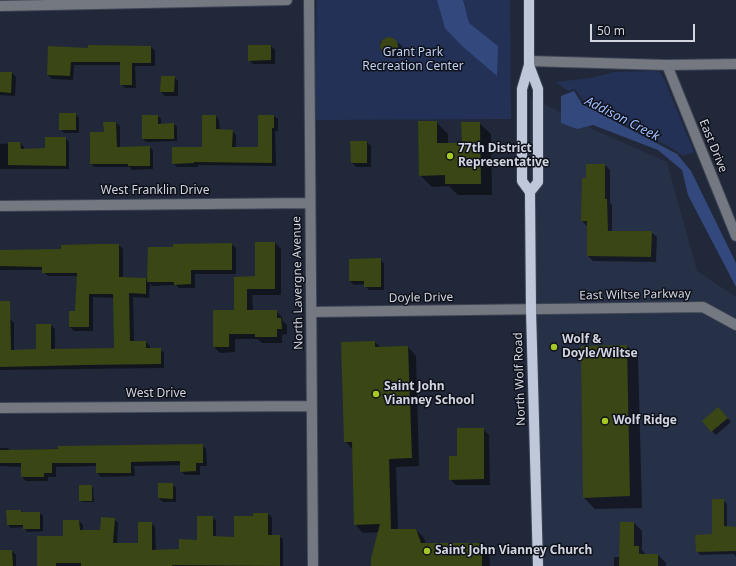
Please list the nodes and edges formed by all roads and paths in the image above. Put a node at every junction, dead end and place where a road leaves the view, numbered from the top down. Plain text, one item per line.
1 (287, 0) edge
2 (309, 0) edge
3 (529, 0) edge
4 (0, 6) edge
5 (529, 63) junction
6 (667, 64) junction
7 (736, 64) edge
8 (530, 192) junction
9 (310, 203) junction
10 (0, 206) edge
11 (736, 236) edge
12 (530, 310) junction
13 (312, 312) junction
14 (736, 325) edge
15 (311, 406) junction
16 (0, 408) edge
17 (313, 566) edge
18 (538, 566) edge

1 - 4 street
2 - 9 street, North Lavergne Avenue
3 - 5 main road, North Wolf Road
5 - 6 street
5 - 8 main road, North Wolf Road
5 - 8 main road, North Wolf Road
6 - 7 street
6 - 11 street, East Drive
8 - 12 main road, North Wolf Road
9 - 10 street, West Franklin Drive
9 - 13 street, North Lavergne Avenue
12 - 13 street, Doyle Drive
12 - 14 street, East Wiltse Parkway
12 - 18 main road, North Wolf Road
13 - 15 street, North Lavergne Avenue
15 - 16 street, West Drive
15 - 17 street, North Lavergne Avenue

